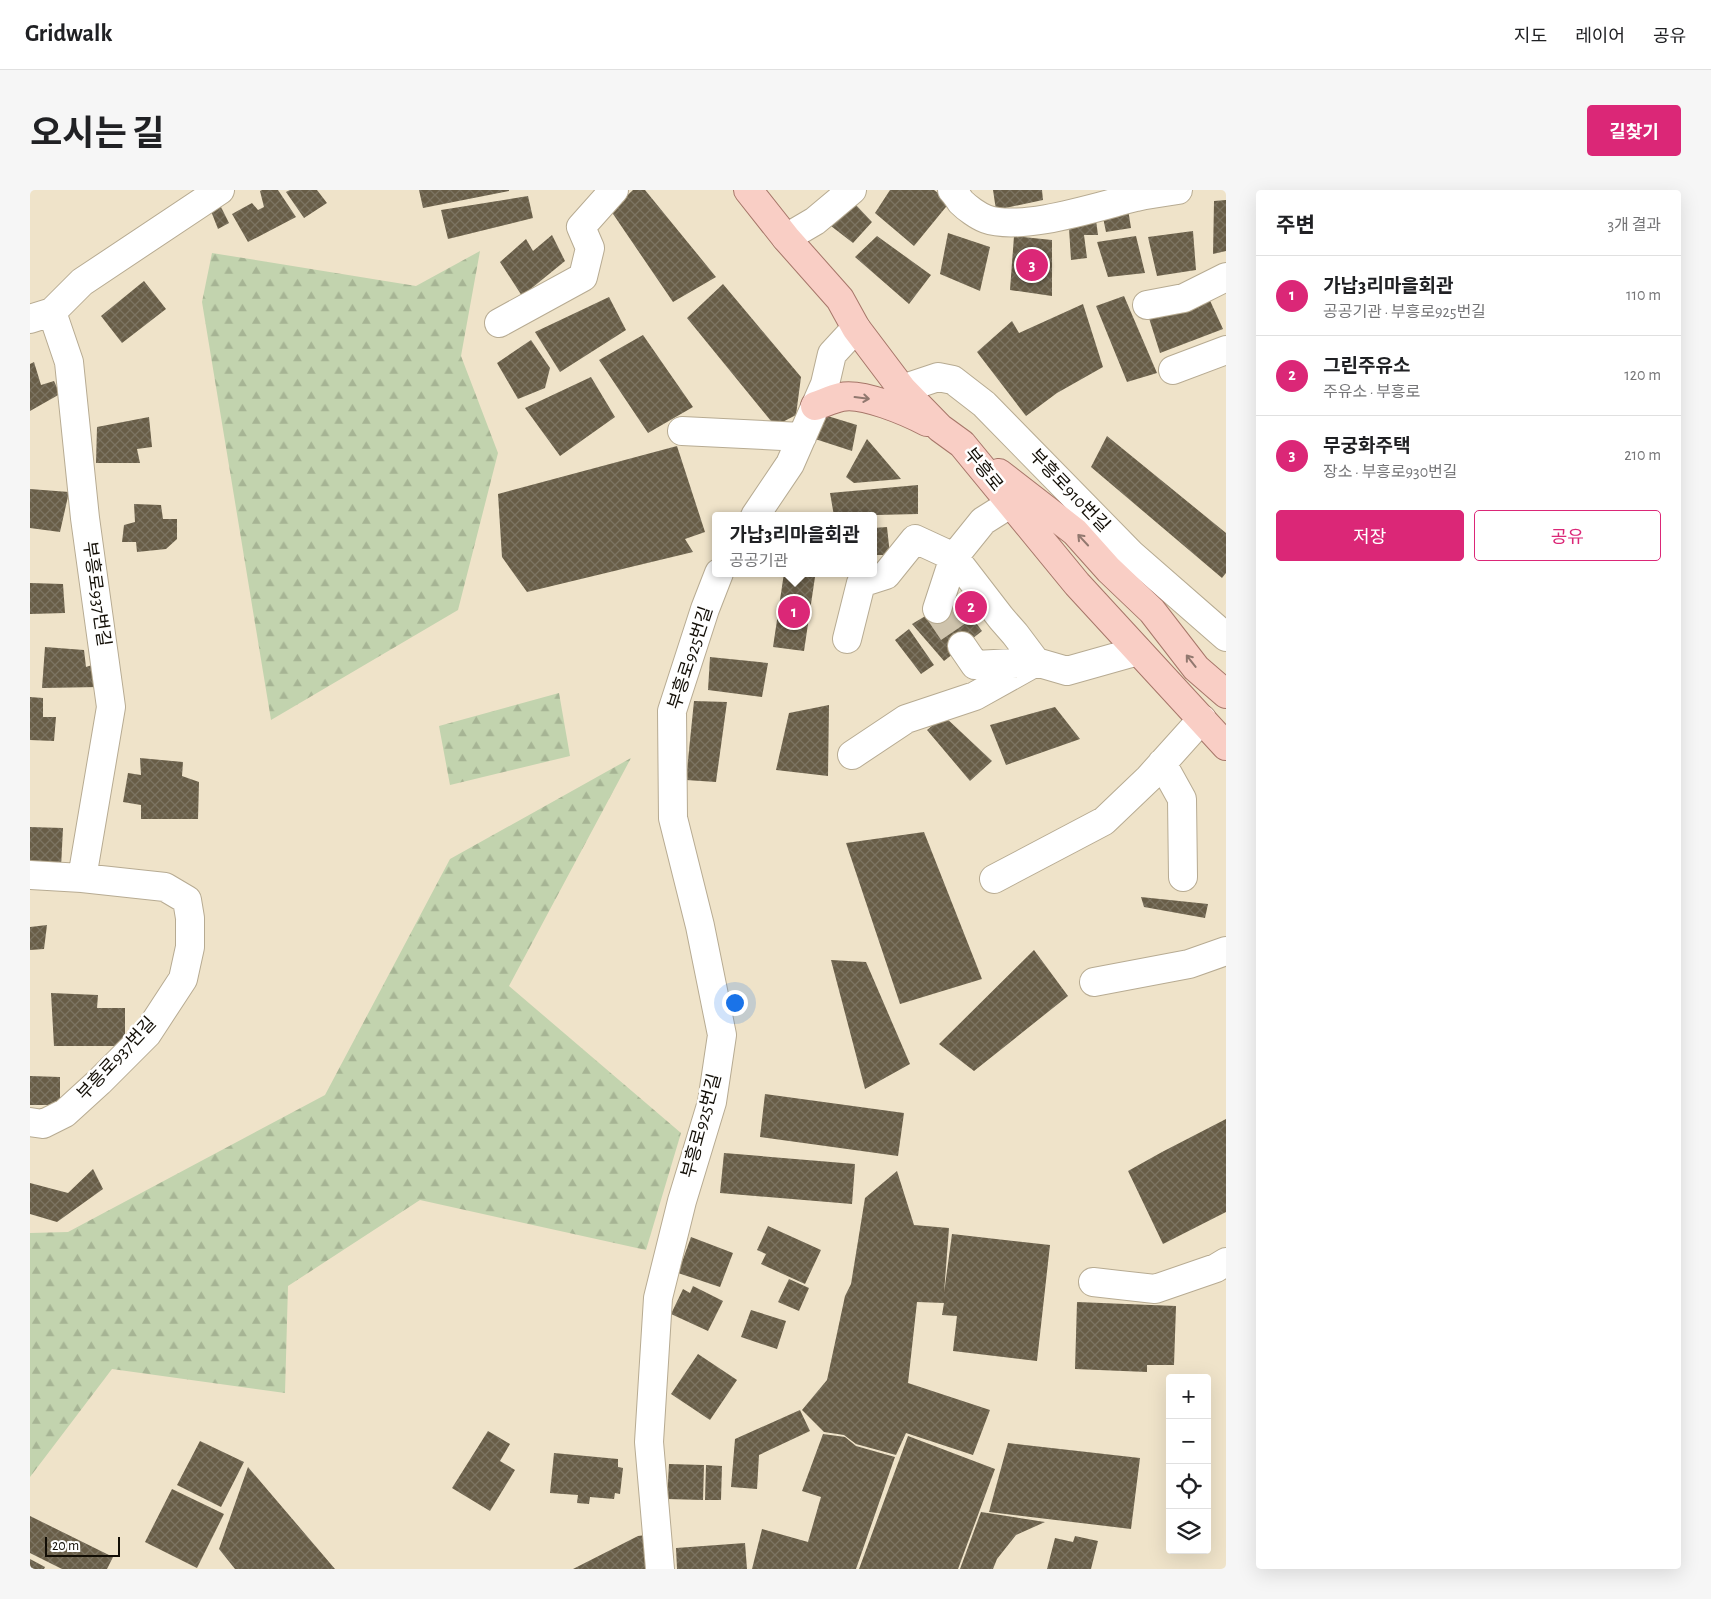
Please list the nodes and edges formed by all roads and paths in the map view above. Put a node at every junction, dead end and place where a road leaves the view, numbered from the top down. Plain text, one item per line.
1 (220, 190) edge
2 (614, 190) edge
3 (748, 190) edge
4 (852, 190) edge
5 (952, 190) edge
6 (1178, 190) edge
7 (786, 238) junction
8 (1224, 284) edge
9 (1147, 305) dead end
10 (41, 315) edge
11 (499, 323) dead end
12 (856, 328) junction
13 (1226, 350) edge
14 (1173, 370) dead end
15 (902, 388) junction
16 (815, 406) junction
17 (940, 428) junction
18 (682, 431) dead end
19 (802, 437) junction
20 (962, 444) junction
21 (1010, 504) junction
22 (757, 512) edge
23 (954, 557) junction
24 (717, 577) edge
25 (937, 609) dead end
26 (1226, 638) edge
27 (847, 639) dead end
28 (962, 646) tunnel mouth
29 (1138, 651) junction
30 (1036, 662) junction
31 (1226, 694) edge
32 (1202, 719) junction
33 (1226, 746) edge
34 (852, 754) dead end
35 (1162, 763) junction
36 (30, 875) edge
37 (82, 878) junction
38 (1183, 878) dead end
39 (994, 879) dead end
40 (1226, 951) edge
41 (1094, 982) dead end
42 (30, 1122) edge
43 (1226, 1262) edge
44 (1093, 1282) dead end
45 (660, 1569) edge

1 - 10 street, 부흥로937번길
2 - 11 street
3 - 7 main road, 부흥로
4 - 7 street
5 - 6 street
7 - 12 main road, 부흥로
8 - 9 street
10 - 37 street, 부흥로937번길
12 - 15 main road, 부흥로
12 - 16 street
13 - 14 street
15 - 17 main road, 부흥로
15 - 26 street, 부흥로910번길
16 -> 17 main road
16 - 19 street
17 - 20 main road, 부흥로
18 - 19 street
19 - 22 street
20 - 21 main road, 부흥로
31 -> 20 main road
21 - 23 street
21 - 29 main road, 부흥로
23 - 25 street
23 - 27 street
23 - 30 street
24 - 45 street, 부흥로925번길
28 - 30 street
29 - 30 street
29 - 32 main road, 부흥로
30 - 34 street
32 - 33 main road, 부흥로
32 - 35 street
35 - 38 street
35 - 39 street
36 - 37 street, 부흥로937번길
37 - 42 street, 부흥로937번길
40 - 41 street
43 - 44 street

